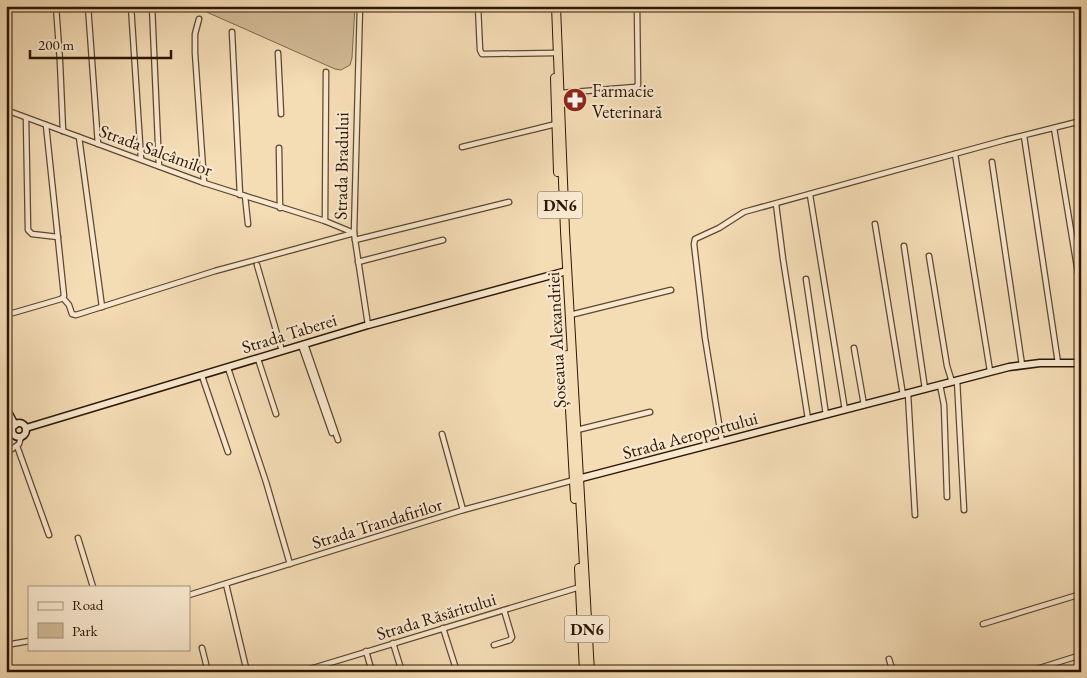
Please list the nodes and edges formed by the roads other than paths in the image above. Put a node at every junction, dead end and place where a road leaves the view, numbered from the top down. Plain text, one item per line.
1 (56, 6) edge
2 (88, 6) edge
3 (131, 6) edge
4 (152, 6) edge
5 (360, 6) edge
6 (478, 6) edge
7 (552, 6) edge
8 (556, 6) edge
9 (636, 6) edge
10 (199, 19) dead end
11 (232, 32) dead end
12 (278, 53) dead end
13 (554, 53) junction
14 (326, 72) dead end
15 (561, 93) junction
16 (6, 110) edge
17 (281, 114) dead end
18 (26, 118) junction
19 (1081, 122) edge
20 (556, 124) junction
21 (46, 125) junction
22 (1054, 128) junction
23 (63, 131) junction
24 (1024, 136) junction
25 (79, 137) junction
26 (98, 144) junction
27 (462, 147) dead end
28 (279, 148) dead end
29 (955, 154) junction
30 (141, 159) junction
31 (992, 162) dead end
32 (159, 166) junction
33 (204, 182) junction
34 (810, 194) junction
35 (242, 196) junction
36 (509, 202) dead end
37 (776, 204) junction
38 (280, 208) junction
39 (325, 221) junction
40 (248, 224) dead end
41 (875, 224) dead end
42 (354, 233) junction
43 (58, 237) junction
44 (355, 240) junction
45 (443, 240) dead end
46 (904, 246) dead end
47 (929, 256) dead end
48 (358, 262) junction
49 (257, 265) dead end
50 (563, 272) junction
51 (806, 279) dead end
52 (672, 290) dead end
53 (1081, 292) edge
54 (63, 298) junction
55 (102, 307) junction
56 (570, 315) junction
57 (6, 316) edge
58 (368, 325) junction
59 (303, 344) junction
60 (854, 348) dead end
61 (282, 351) junction
62 (258, 359) junction
63 (1058, 363) junction
64 (1081, 363) edge
65 (1022, 365) junction
66 (228, 368) junction
67 (990, 372) junction
68 (202, 376) junction
69 (955, 381) junction
70 (940, 385) junction
71 (925, 389) junction
72 (906, 394) junction
73 (864, 405) junction
74 (6, 408) edge
75 (845, 410) junction
76 (650, 412) dead end
77 (276, 414) dead end
78 (826, 415) junction
79 (808, 419) junction
80 (15, 425) junction
81 (26, 428) junction
82 (577, 430) junction
83 (332, 434) dead end
84 (442, 434) dead end
85 (21, 437) junction
86 (338, 440) dead end
87 (722, 442) junction
88 (17, 446) junction
89 (228, 452) dead end
90 (6, 453) edge
91 (576, 479) junction
92 (947, 497) dead end
93 (463, 510) junction
94 (964, 510) dead end
95 (916, 514) dead end
96 (48, 535) dead end
97 (78, 538) dead end
98 (290, 564) junction
99 (226, 584) junction
100 (93, 586) edge
101 (580, 587) junction
102 (1081, 594) edge
103 (190, 595) edge
104 (504, 610) junction
105 (983, 624) dead end
106 (443, 628) junction
107 (6, 636) edge
108 (28, 641) edge
109 (393, 643) junction
110 (8, 645) edge
111 (494, 645) dead end
112 (202, 648) dead end
113 (366, 651) junction
114 (1081, 655) edge
115 (889, 659) dead end
116 (320, 665) junction
117 (208, 672) edge
118 (247, 672) edge
119 (300, 672) edge
120 (322, 672) edge
121 (372, 672) edge
122 (402, 672) edge
123 (457, 672) edge
124 (584, 672) edge
125 (590, 672) edge
126 (893, 672) edge
127 (1027, 672) edge

1 - 23 street
2 - 26 street
3 - 30 street
4 - 32 street
5 - 42 street, Strada Bradului
6 - 13 street
7 - 13 highway, Șoseaua Alexandriei / DN6
8 - 15 highway, Șoseaua Alexandriei / DN6
9 - 15 street
10 - 33 street
11 - 35 street, Strada Salcâmilor
12 - 17 street
13 - 20 highway, Șoseaua Alexandriei / DN6
14 - 39 street
15 - 56 highway, Șoseaua Alexandriei / DN6
16 - 18 street, Strada Salcâmilor
18 - 21 street, Strada Salcâmilor
18 - 43 street
19 - 22 street
20 - 27 street
20 - 50 highway, Șoseaua Alexandriei / DN6
21 - 23 street, Strada Salcâmilor
21 - 43 street
22 - 24 street
22 - 53 street
23 - 25 street, Strada Salcâmilor
24 - 29 street
24 - 63 street
25 - 26 street, Strada Salcâmilor
25 - 55 street
26 - 30 street, Strada Salcâmilor
28 - 38 street
29 - 34 street
29 - 67 street
30 - 32 street, Strada Salcâmilor
31 - 65 street
32 - 33 street, Strada Salcâmilor
33 - 35 street, Strada Salcâmilor
34 - 37 street
34 - 75 street
35 - 38 street, Strada Salcâmilor
35 - 40 street
36 - 44 street
37 - 79 street
37 - 87 street
38 - 39 street, Strada Salcâmilor
39 - 42 street, Strada Salcâmilor
41 - 72 street
42 - 44 street, Strada Bradului
42 - 55 street
43 - 54 street
44 - 48 street, Strada Bradului
45 - 48 street
46 - 71 street
47 - 69 street
48 - 58 street, Strada Bradului
49 - 61 street
50 - 58 street, Strada Taberei
50 - 91 highway, Șoseaua Alexandriei / DN6
51 - 78 street
52 - 56 street
54 - 55 street
54 - 57 street
56 - 82 highway, Șoseaua Alexandriei / DN6
58 - 59 street, Strada Taberei
59 - 61 street, Strada Taberei
59 - 83 street
59 - 86 street
60 - 73 street
61 - 62 street, Strada Taberei
62 - 66 street, Strada Taberei
62 - 77 street
63 - 64 street, Strada Aeroportului
63 - 65 street, Strada Aeroportului
65 - 67 street, Strada Aeroportului
66 - 68 street, Strada Taberei
66 - 98 street
67 - 69 street, Strada Aeroportului
68 - 81 street, Strada Taberei
68 - 89 street
69 - 70 street, Strada Aeroportului
69 - 94 street
70 - 71 street, Strada Aeroportului
70 - 92 street
71 - 72 street, Strada Aeroportului
72 - 73 street, Strada Aeroportului
72 - 95 street
73 - 75 street, Strada Aeroportului
74 - 80 street
75 - 78 street, Strada Aeroportului
76 - 82 street
78 - 79 street, Strada Aeroportului
79 - 87 street, Strada Aeroportului
80 - 81 street
80 - 85 street
81 - 85 street
82 - 91 highway, Șoseaua Alexandriei / DN6
84 - 93 street
85 - 88 street
87 - 91 street, Strada Aeroportului
88 - 90 street
88 - 96 street
91 - 93 street, Strada Trandafirilor
91 - 101 highway, Șoseaua Alexandriei / DN6
91 - 125 highway, Șoseaua Alexandriei / DN6
93 - 98 street, Strada Trandafirilor
97 - 100 street
98 - 99 street, Strada Trandafirilor
99 - 103 street, Strada Trandafirilor
99 - 118 street
101 - 104 street, Strada Răsăritului
101 - 124 highway, Șoseaua Alexandriei / DN6
102 - 105 street
104 - 106 street, Strada Răsăritului
104 - 111 street
106 - 109 street, Strada Răsăritului
106 - 123 street
107 - 110 street
108 - 110 street
109 - 113 street, Strada Răsăritului
109 - 122 street
112 - 117 street
113 - 116 street, Strada Răsăritului
113 - 121 street
114 - 127 street
115 - 126 street
116 - 119 street, Strada Răsăritului
116 - 120 street

